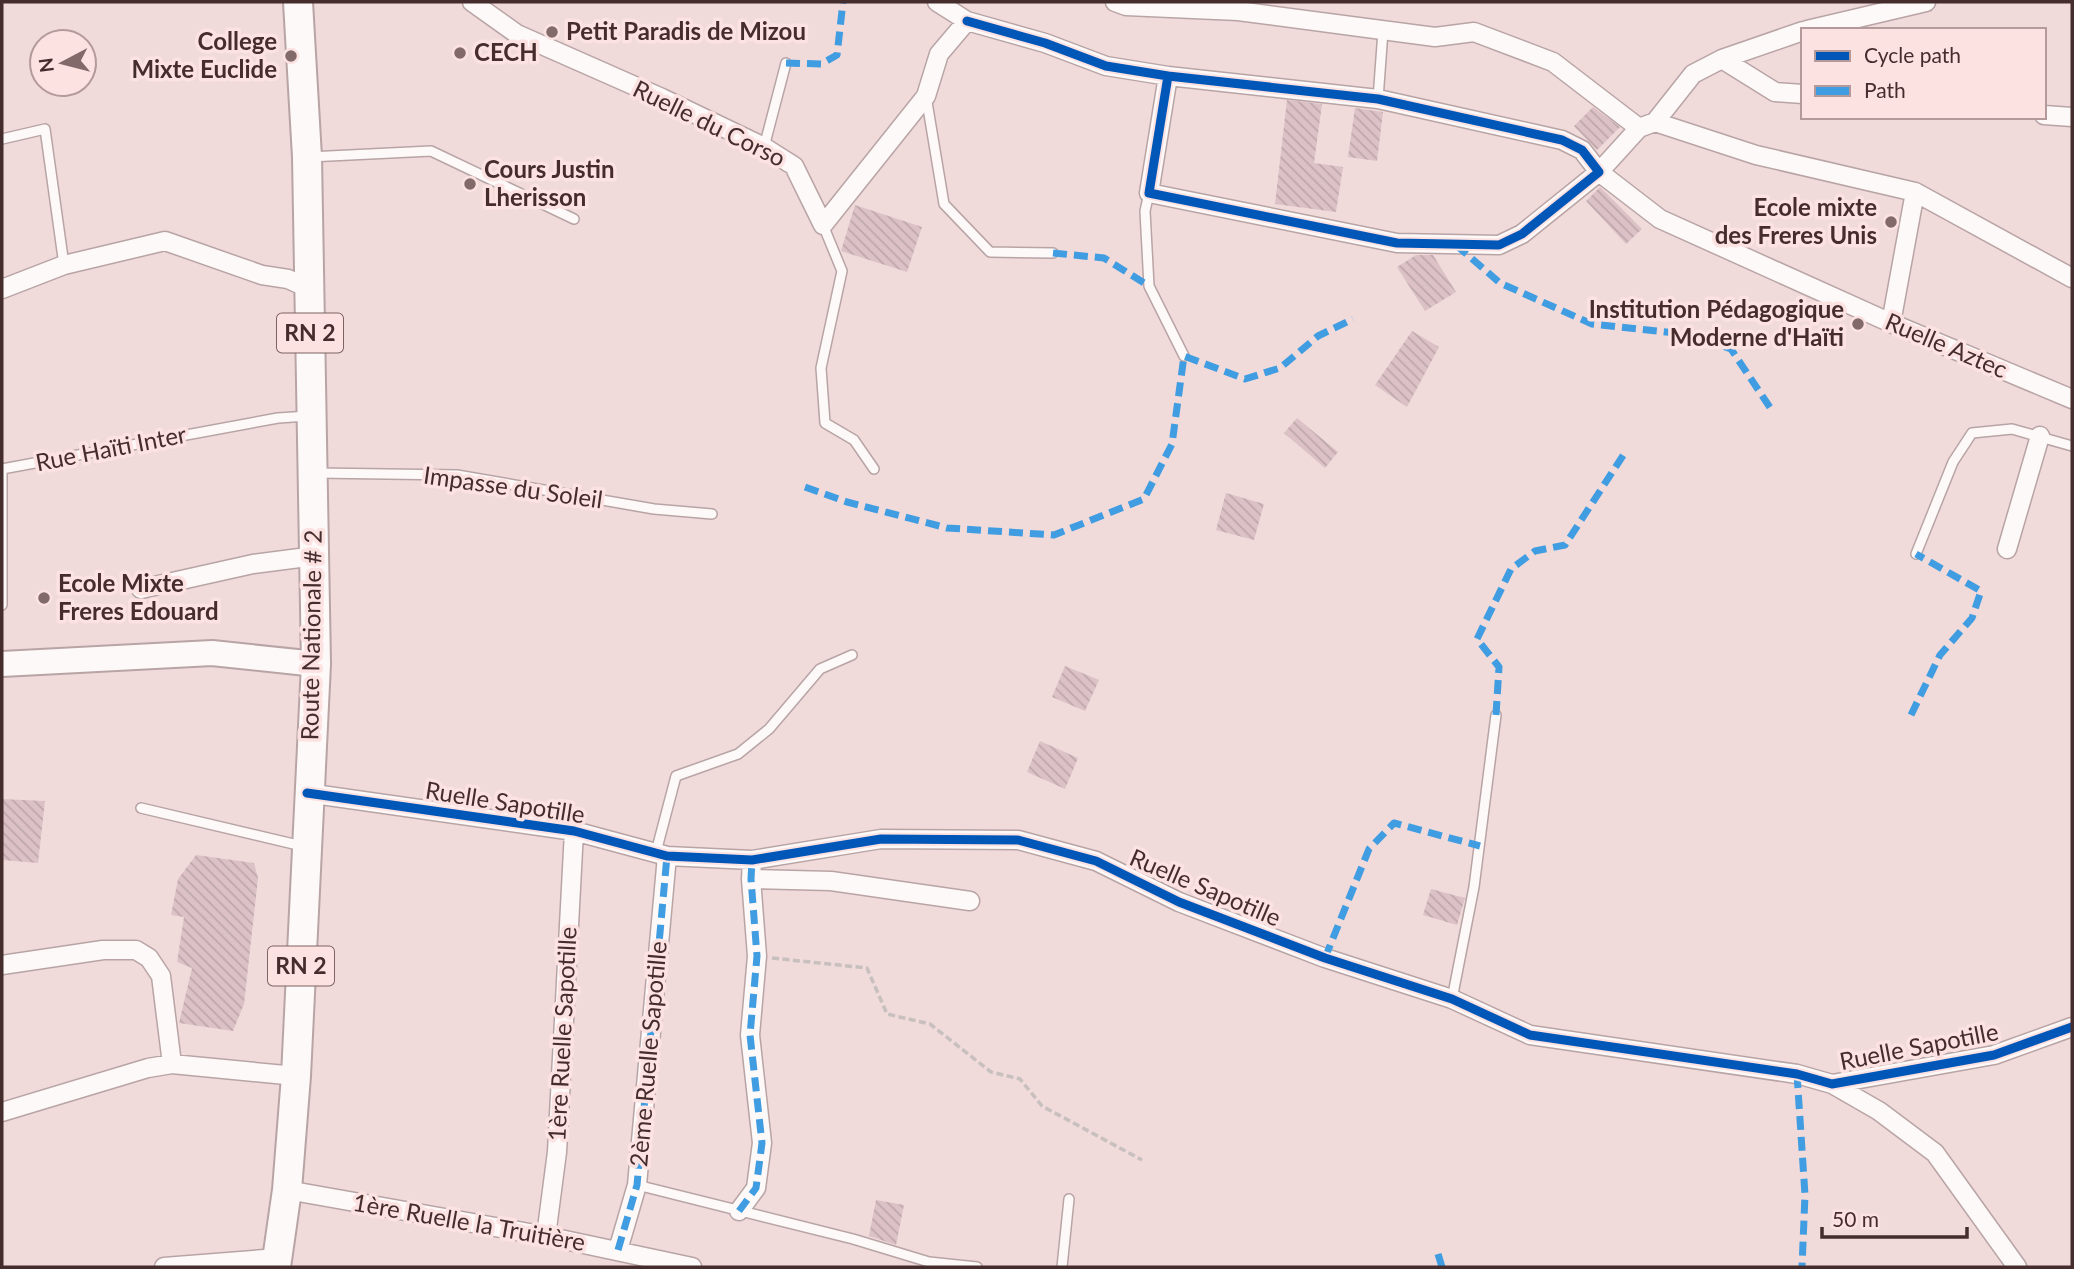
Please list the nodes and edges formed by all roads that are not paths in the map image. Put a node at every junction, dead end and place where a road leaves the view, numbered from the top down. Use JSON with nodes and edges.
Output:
{"nodes":[{"id":1,"x":298,"y":2,"type":"edge"},
{"id":2,"x":472,"y":2,"type":"edge"},
{"id":3,"x":937,"y":2,"type":"edge"},
{"id":4,"x":1115,"y":2,"type":"edge"},
{"id":5,"x":1926,"y":2,"type":"edge"},
{"id":6,"x":967,"y":21,"type":"junction"},
{"id":7,"x":1814,"y":28,"type":"edge"},
{"id":8,"x":1383,"y":31,"type":"junction"},
{"id":9,"x":1801,"y":31,"type":"edge"},
{"id":10,"x":1722,"y":59,"type":"junction"},
{"id":11,"x":786,"y":63,"type":"dead end"},
{"id":12,"x":1168,"y":76,"type":"junction"},
{"id":13,"x":1801,"y":94,"type":"edge"},
{"id":14,"x":926,"y":96,"type":"junction"},
{"id":15,"x":1378,"y":99,"type":"junction"},
{"id":16,"x":2046,"y":115,"type":"edge"},
{"id":17,"x":2072,"y":117,"type":"edge"},
{"id":18,"x":1647,"y":125,"type":"junction"},
{"id":19,"x":2,"y":139,"type":"edge"},
{"id":20,"x":764,"y":147,"type":"junction"},
{"id":21,"x":307,"y":157,"type":"junction"},
{"id":22,"x":1599,"y":172,"type":"junction"},
{"id":23,"x":1915,"y":192,"type":"junction"},
{"id":24,"x":1149,"y":193,"type":"junction"},
{"id":25,"x":574,"y":219,"type":"dead end"},
{"id":26,"x":823,"y":225,"type":"junction"},
{"id":27,"x":1054,"y":253,"type":"dead end"},
{"id":28,"x":64,"y":265,"type":"junction"},
{"id":29,"x":2072,"y":278,"type":"edge"},
{"id":30,"x":2,"y":289,"type":"edge"},
{"id":31,"x":310,"y":289,"type":"junction"},
{"id":32,"x":1891,"y":323,"type":"junction"},
{"id":33,"x":1184,"y":356,"type":"dead end"},
{"id":34,"x":2072,"y":399,"type":"edge"},
{"id":35,"x":312,"y":416,"type":"junction"},
{"id":36,"x":2040,"y":436,"type":"junction"},
{"id":37,"x":2072,"y":446,"type":"edge"},
{"id":38,"x":2,"y":469,"type":"edge"},
{"id":39,"x":874,"y":469,"type":"dead end"},
{"id":40,"x":314,"y":473,"type":"junction"},
{"id":41,"x":712,"y":514,"type":"dead end"},
{"id":42,"x":2007,"y":549,"type":"dead end"},
{"id":43,"x":1916,"y":554,"type":"dead end"},
{"id":44,"x":315,"y":556,"type":"junction"},
{"id":45,"x":141,"y":589,"type":"dead end"},
{"id":46,"x":2,"y":593,"type":"edge"},
{"id":47,"x":2,"y":605,"type":"edge"},
{"id":48,"x":852,"y":655,"type":"dead end"},
{"id":49,"x":2,"y":664,"type":"edge"},
{"id":50,"x":316,"y":664,"type":"junction"},
{"id":51,"x":1496,"y":715,"type":"dead end"},
{"id":52,"x":307,"y":793,"type":"junction"},
{"id":53,"x":142,"y":808,"type":"dead end"},
{"id":54,"x":574,"y":831,"type":"junction"},
{"id":55,"x":307,"y":847,"type":"junction"},
{"id":56,"x":661,"y":854,"type":"junction"},
{"id":57,"x":752,"y":860,"type":"junction"},
{"id":58,"x":751,"y":879,"type":"junction"},
{"id":59,"x":970,"y":901,"type":"dead end"},
{"id":60,"x":2,"y":965,"type":"edge"},
{"id":61,"x":1452,"y":999,"type":"junction"},
{"id":62,"x":2072,"y":1027,"type":"edge"},
{"id":63,"x":172,"y":1064,"type":"junction"},
{"id":64,"x":296,"y":1076,"type":"junction"},
{"id":65,"x":1832,"y":1084,"type":"junction"},
{"id":66,"x":2,"y":1112,"type":"edge"},
{"id":67,"x":638,"y":1185,"type":"junction"},
{"id":68,"x":287,"y":1190,"type":"junction"},
{"id":69,"x":1069,"y":1199,"type":"dead end"},
{"id":70,"x":739,"y":1211,"type":"junction"},
{"id":71,"x":546,"y":1236,"type":"junction"},
{"id":72,"x":618,"y":1250,"type":"junction"},
{"id":73,"x":277,"y":1263,"type":"edge"},
{"id":74,"x":164,"y":1267,"type":"edge"},
{"id":75,"x":692,"y":1267,"type":"edge"},
{"id":76,"x":976,"y":1267,"type":"edge"},
{"id":77,"x":1062,"y":1267,"type":"edge"},
{"id":78,"x":2018,"y":1267,"type":"edge"}],
"edges":[{"from":1,"to":21,"type":"main road","name":"Route Nationale # 2","number":"RN 2"},
{"from":2,"to":20,"type":"street","name":"Ruelle du Corso"},
{"from":3,"to":6,"type":"street","name":"Ruelle Aztec"},
{"from":4,"to":8,"type":"street"},
{"from":5,"to":7,"type":"street"},
{"from":6,"to":12,"type":"street","name":"Ruelle Aztec"},
{"from":6,"to":14,"type":"street"},
{"from":8,"to":15,"type":"lane"},
{"from":8,"to":18,"type":"street"},
{"from":9,"to":10,"type":"street"},
{"from":10,"to":13,"type":"street"},
{"from":10,"to":18,"type":"street"},
{"from":11,"to":20,"type":"lane"},
{"from":12,"to":15,"type":"street","name":"Ruelle Aztec"},
{"from":12,"to":24,"type":"street"},
{"from":14,"to":26,"type":"street"},
{"from":14,"to":27,"type":"lane"},
{"from":15,"to":22,"type":"street","name":"Ruelle Aztec"},
{"from":16,"to":17,"type":"street"},
{"from":18,"to":22,"type":"street"},
{"from":18,"to":23,"type":"street"},
{"from":19,"to":28,"type":"lane"},
{"from":20,"to":26,"type":"street","name":"Ruelle du Corso"},
{"from":21,"to":25,"type":"lane"},
{"from":21,"to":31,"type":"main road","name":"Route Nationale # 2","number":"RN 2"},
{"from":22,"to":24,"type":"street"},
{"from":22,"to":32,"type":"street","name":"Ruelle Aztec"},
{"from":23,"to":29,"type":"street"},
{"from":23,"to":32,"type":"street"},
{"from":24,"to":33,"type":"lane"},
{"from":26,"to":39,"type":"lane","name":"Ruelle du Corso"},
{"from":28,"to":30,"type":"street"},
{"from":28,"to":31,"type":"street"},
{"from":31,"to":35,"type":"main road","name":"Route Nationale # 2","number":"RN 2"},
{"from":32,"to":34,"type":"street","name":"Ruelle Aztec"},
{"from":35,"to":38,"type":"lane","name":"Rue Haïti Inter"},
{"from":35,"to":40,"type":"main road","name":"Route Nationale # 2","number":"RN 2"},
{"from":36,"to":37,"type":"lane"},
{"from":36,"to":42,"type":"street"},
{"from":36,"to":43,"type":"lane"},
{"from":38,"to":46,"type":"lane","name":"Rue Haïti Inter"},
{"from":40,"to":41,"type":"lane","name":"Impasse du Soleil"},
{"from":40,"to":44,"type":"main road","name":"Route Nationale # 2","number":"RN 2"},
{"from":44,"to":45,"type":"street"},
{"from":44,"to":50,"type":"main road","name":"Route Nationale # 2","number":"RN 2"},
{"from":46,"to":47,"type":"lane","name":"Rue Haïti Inter"},
{"from":48,"to":56,"type":"lane"},
{"from":49,"to":50,"type":"street"},
{"from":50,"to":52,"type":"main road","name":"Route Nationale # 2","number":"RN 2"},
{"from":51,"to":61,"type":"lane"},
{"from":52,"to":54,"type":"street","name":"Ruelle Sapotille"},
{"from":52,"to":55,"type":"main road","name":"Route Nationale # 2","number":"RN 2"},
{"from":53,"to":55,"type":"lane"},
{"from":54,"to":56,"type":"street","name":"Ruelle Sapotille"},
{"from":54,"to":71,"type":"street","name":"1ère Ruelle Sapotille"},
{"from":55,"to":64,"type":"main road","name":"Route Nationale # 2","number":"RN 2"},
{"from":56,"to":57,"type":"street","name":"Ruelle Sapotille"},
{"from":56,"to":67,"type":"street","name":"2ème Ruelle Sapotille"},
{"from":57,"to":58,"type":"street"},
{"from":57,"to":61,"type":"street","name":"Ruelle Sapotille"},
{"from":58,"to":59,"type":"street"},
{"from":58,"to":70,"type":"street"},
{"from":60,"to":63,"type":"street"},
{"from":61,"to":65,"type":"street","name":"Ruelle Sapotille"},
{"from":62,"to":65,"type":"street","name":"Ruelle Sapotille"},
{"from":63,"to":64,"type":"street"},
{"from":63,"to":66,"type":"street"},
{"from":64,"to":68,"type":"main road","name":"Route Nationale # 2","number":"RN 2"},
{"from":65,"to":78,"type":"street"},
{"from":67,"to":70,"type":"lane"},
{"from":67,"to":72,"type":"street","name":"2ème Ruelle Sapotille"},
{"from":68,"to":71,"type":"street","name":"1ère Ruelle la Truitière"},
{"from":68,"to":73,"type":"main road","name":"Route Nationale # 2","number":"RN 2"},
{"from":69,"to":77,"type":"lane"},
{"from":70,"to":76,"type":"lane"},
{"from":71,"to":72,"type":"street","name":"1ère Ruelle la Truitière"},
{"from":72,"to":75,"type":"street","name":"1ère Ruelle la Truitière"},
{"from":73,"to":74,"type":"street"}]}
